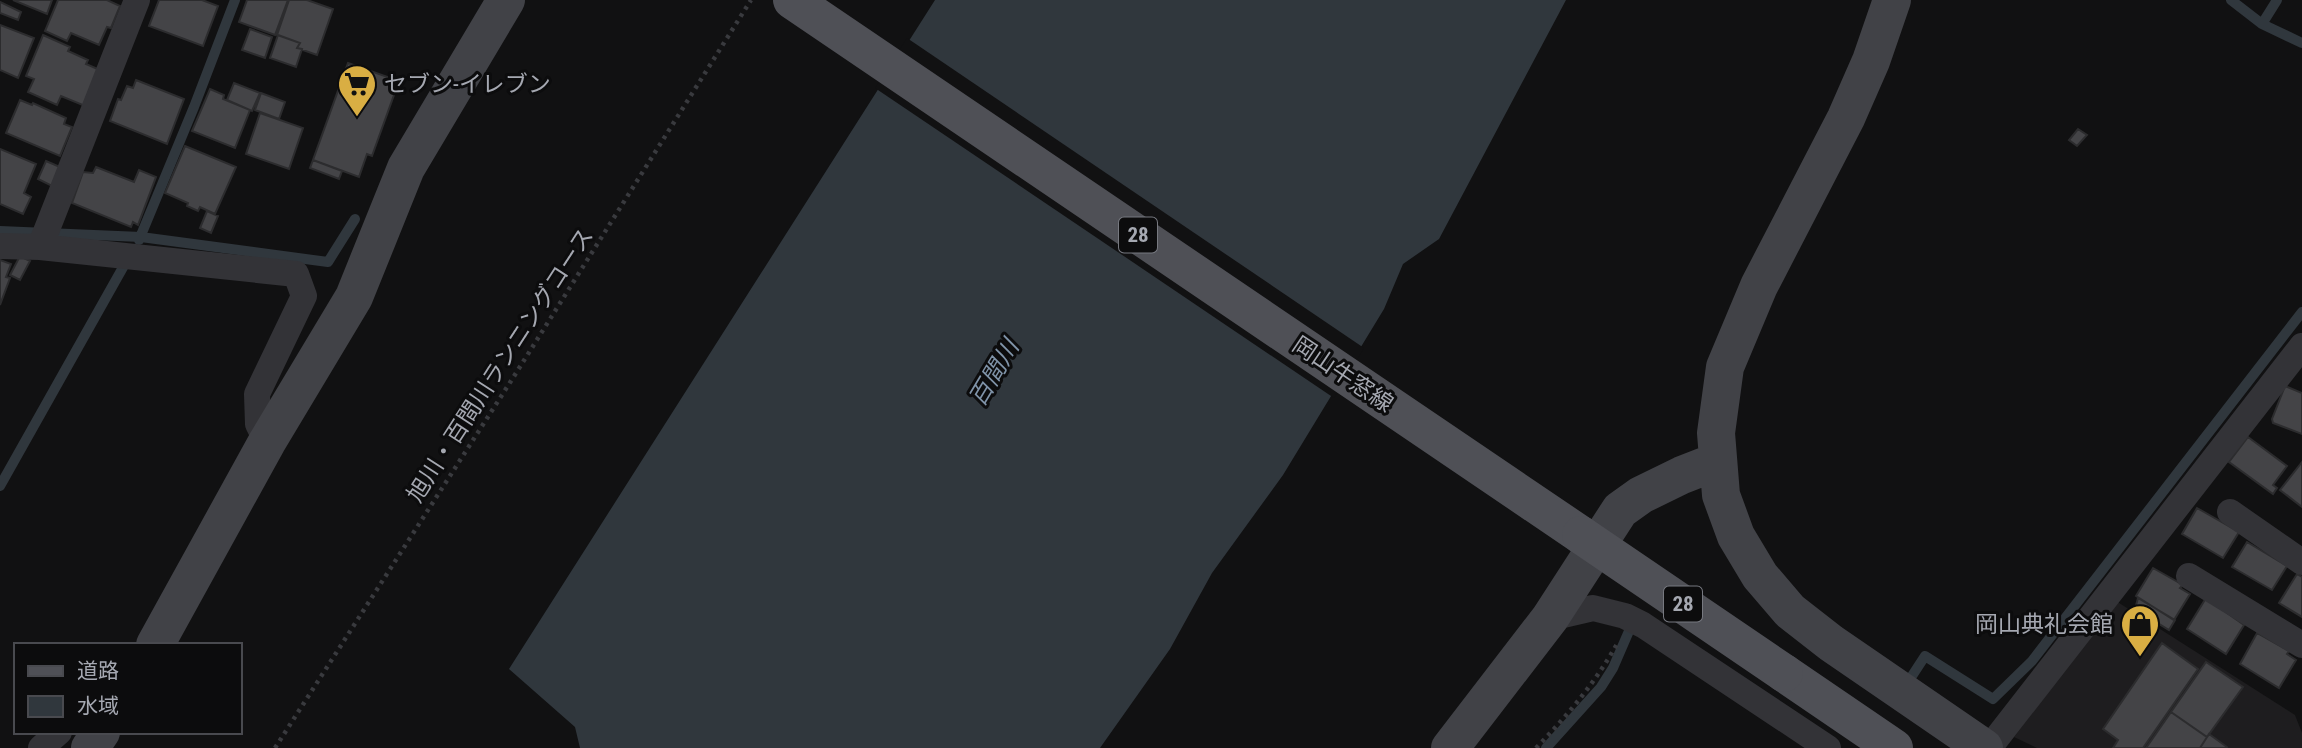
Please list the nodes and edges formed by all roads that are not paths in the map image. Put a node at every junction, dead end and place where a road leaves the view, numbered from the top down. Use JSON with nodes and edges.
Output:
{"nodes":[{"id":1,"x":136,"y":0,"type":"edge"},
{"id":2,"x":506,"y":0,"type":"edge"},
{"id":3,"x":792,"y":0,"type":"edge"},
{"id":4,"x":1892,"y":0,"type":"edge"},
{"id":5,"x":44,"y":236,"type":"junction"},
{"id":6,"x":0,"y":246,"type":"edge"},
{"id":7,"x":2302,"y":346,"type":"edge"},
{"id":8,"x":267,"y":442,"type":"junction"},
{"id":9,"x":1718,"y":461,"type":"junction"},
{"id":10,"x":2230,"y":512,"type":"dead end"},
{"id":11,"x":2302,"y":562,"type":"edge"},
{"id":12,"x":2189,"y":576,"type":"dead end"},
{"id":13,"x":1550,"y":618,"type":"junction"},
{"id":14,"x":156,"y":643,"type":"edge"},
{"id":15,"x":2302,"y":645,"type":"edge"},
{"id":16,"x":57,"y":734,"type":"edge"},
{"id":17,"x":41,"y":748,"type":"edge"},
{"id":18,"x":1450,"y":748,"type":"edge"},
{"id":19,"x":1828,"y":748,"type":"edge"},
{"id":20,"x":1894,"y":748,"type":"edge"},
{"id":21,"x":1987,"y":748,"type":"edge"}],
"edges":[{"from":1,"to":5,"type":"street"},
{"from":2,"to":8,"type":"street"},
{"from":3,"to":20,"type":"main road","name":"岡山牛窓線","number":"28","bridge":true},
{"from":4,"to":9,"type":"street"},
{"from":5,"to":6,"type":"street"},
{"from":5,"to":8,"type":"street"},
{"from":7,"to":21,"type":"street"},
{"from":8,"to":14,"type":"street"},
{"from":9,"to":13,"type":"street"},
{"from":9,"to":21,"type":"street"},
{"from":10,"to":11,"type":"street"},
{"from":12,"to":15,"type":"street"},
{"from":13,"to":18,"type":"street"},
{"from":13,"to":19,"type":"street"},
{"from":16,"to":17,"type":"street"}]}
